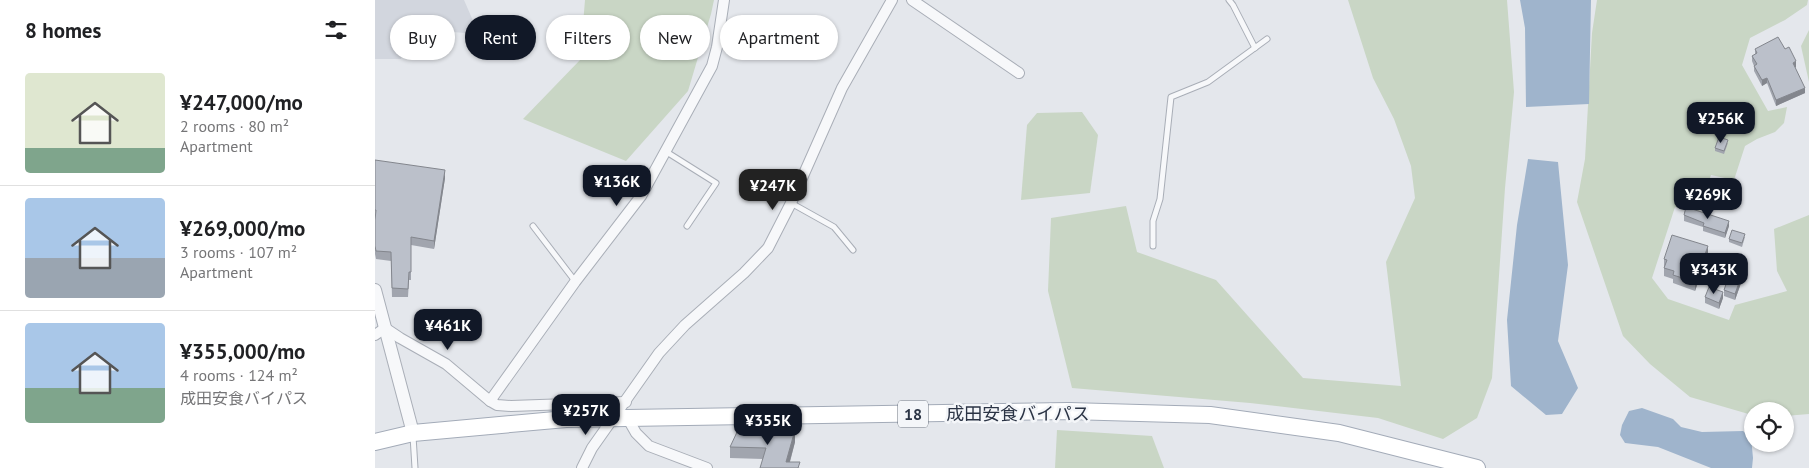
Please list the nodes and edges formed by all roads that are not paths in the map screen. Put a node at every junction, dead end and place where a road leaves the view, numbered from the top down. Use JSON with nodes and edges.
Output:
{"nodes":[{"id":1,"x":724,"y":0,"type":"edge"},
{"id":2,"x":891,"y":0,"type":"edge"},
{"id":3,"x":912,"y":0,"type":"edge"},
{"id":4,"x":1229,"y":0,"type":"edge"},
{"id":5,"x":1267,"y":39,"type":"dead end"},
{"id":6,"x":1255,"y":48,"type":"junction"},
{"id":7,"x":1019,"y":73,"type":"dead end"},
{"id":8,"x":664,"y":151,"type":"junction"},
{"id":9,"x":791,"y":203,"type":"junction"},
{"id":10,"x":533,"y":226,"type":"dead end"},
{"id":11,"x":687,"y":226,"type":"dead end"},
{"id":12,"x":1153,"y":246,"type":"dead end"},
{"id":13,"x":853,"y":250,"type":"dead end"},
{"id":14,"x":575,"y":282,"type":"junction"},
{"id":15,"x":375,"y":290,"type":"edge"},
{"id":16,"x":378,"y":312,"type":"edge"},
{"id":17,"x":380,"y":332,"type":"edge"},
{"id":18,"x":490,"y":401,"type":"junction"},
{"id":19,"x":626,"y":402,"type":"junction"},
{"id":20,"x":621,"y":418,"type":"junction"},
{"id":21,"x":413,"y":433,"type":"junction"},
{"id":22,"x":375,"y":442,"type":"edge"},
{"id":23,"x":415,"y":468,"type":"edge"},
{"id":24,"x":583,"y":468,"type":"edge"},
{"id":25,"x":707,"y":468,"type":"edge"},
{"id":26,"x":1477,"y":468,"type":"edge"}],
"edges":[{"from":1,"to":8,"type":"street"},
{"from":2,"to":9,"type":"street"},
{"from":3,"to":7,"type":"street"},
{"from":4,"to":6,"type":"lane"},
{"from":5,"to":6,"type":"lane"},
{"from":6,"to":12,"type":"lane"},
{"from":8,"to":11,"type":"lane"},
{"from":8,"to":14,"type":"street"},
{"from":9,"to":13,"type":"lane"},
{"from":9,"to":19,"type":"street"},
{"from":10,"to":14,"type":"lane"},
{"from":14,"to":18,"type":"street"},
{"from":15,"to":16,"type":"street"},
{"from":16,"to":17,"type":"street"},
{"from":17,"to":18,"type":"street"},
{"from":17,"to":21,"type":"street"},
{"from":18,"to":19,"type":"street"},
{"from":19,"to":20,"type":"street"},
{"from":20,"to":21,"type":"main road","name":"成田安食バイパス","number":"18"},
{"from":20,"to":24,"type":"street"},
{"from":20,"to":25,"type":"street"},
{"from":20,"to":26,"type":"main road","name":"成田安食バイパス","number":"18"},
{"from":21,"to":22,"type":"main road","name":"成田安食バイパス","number":"18"},
{"from":21,"to":23,"type":"lane"}]}
